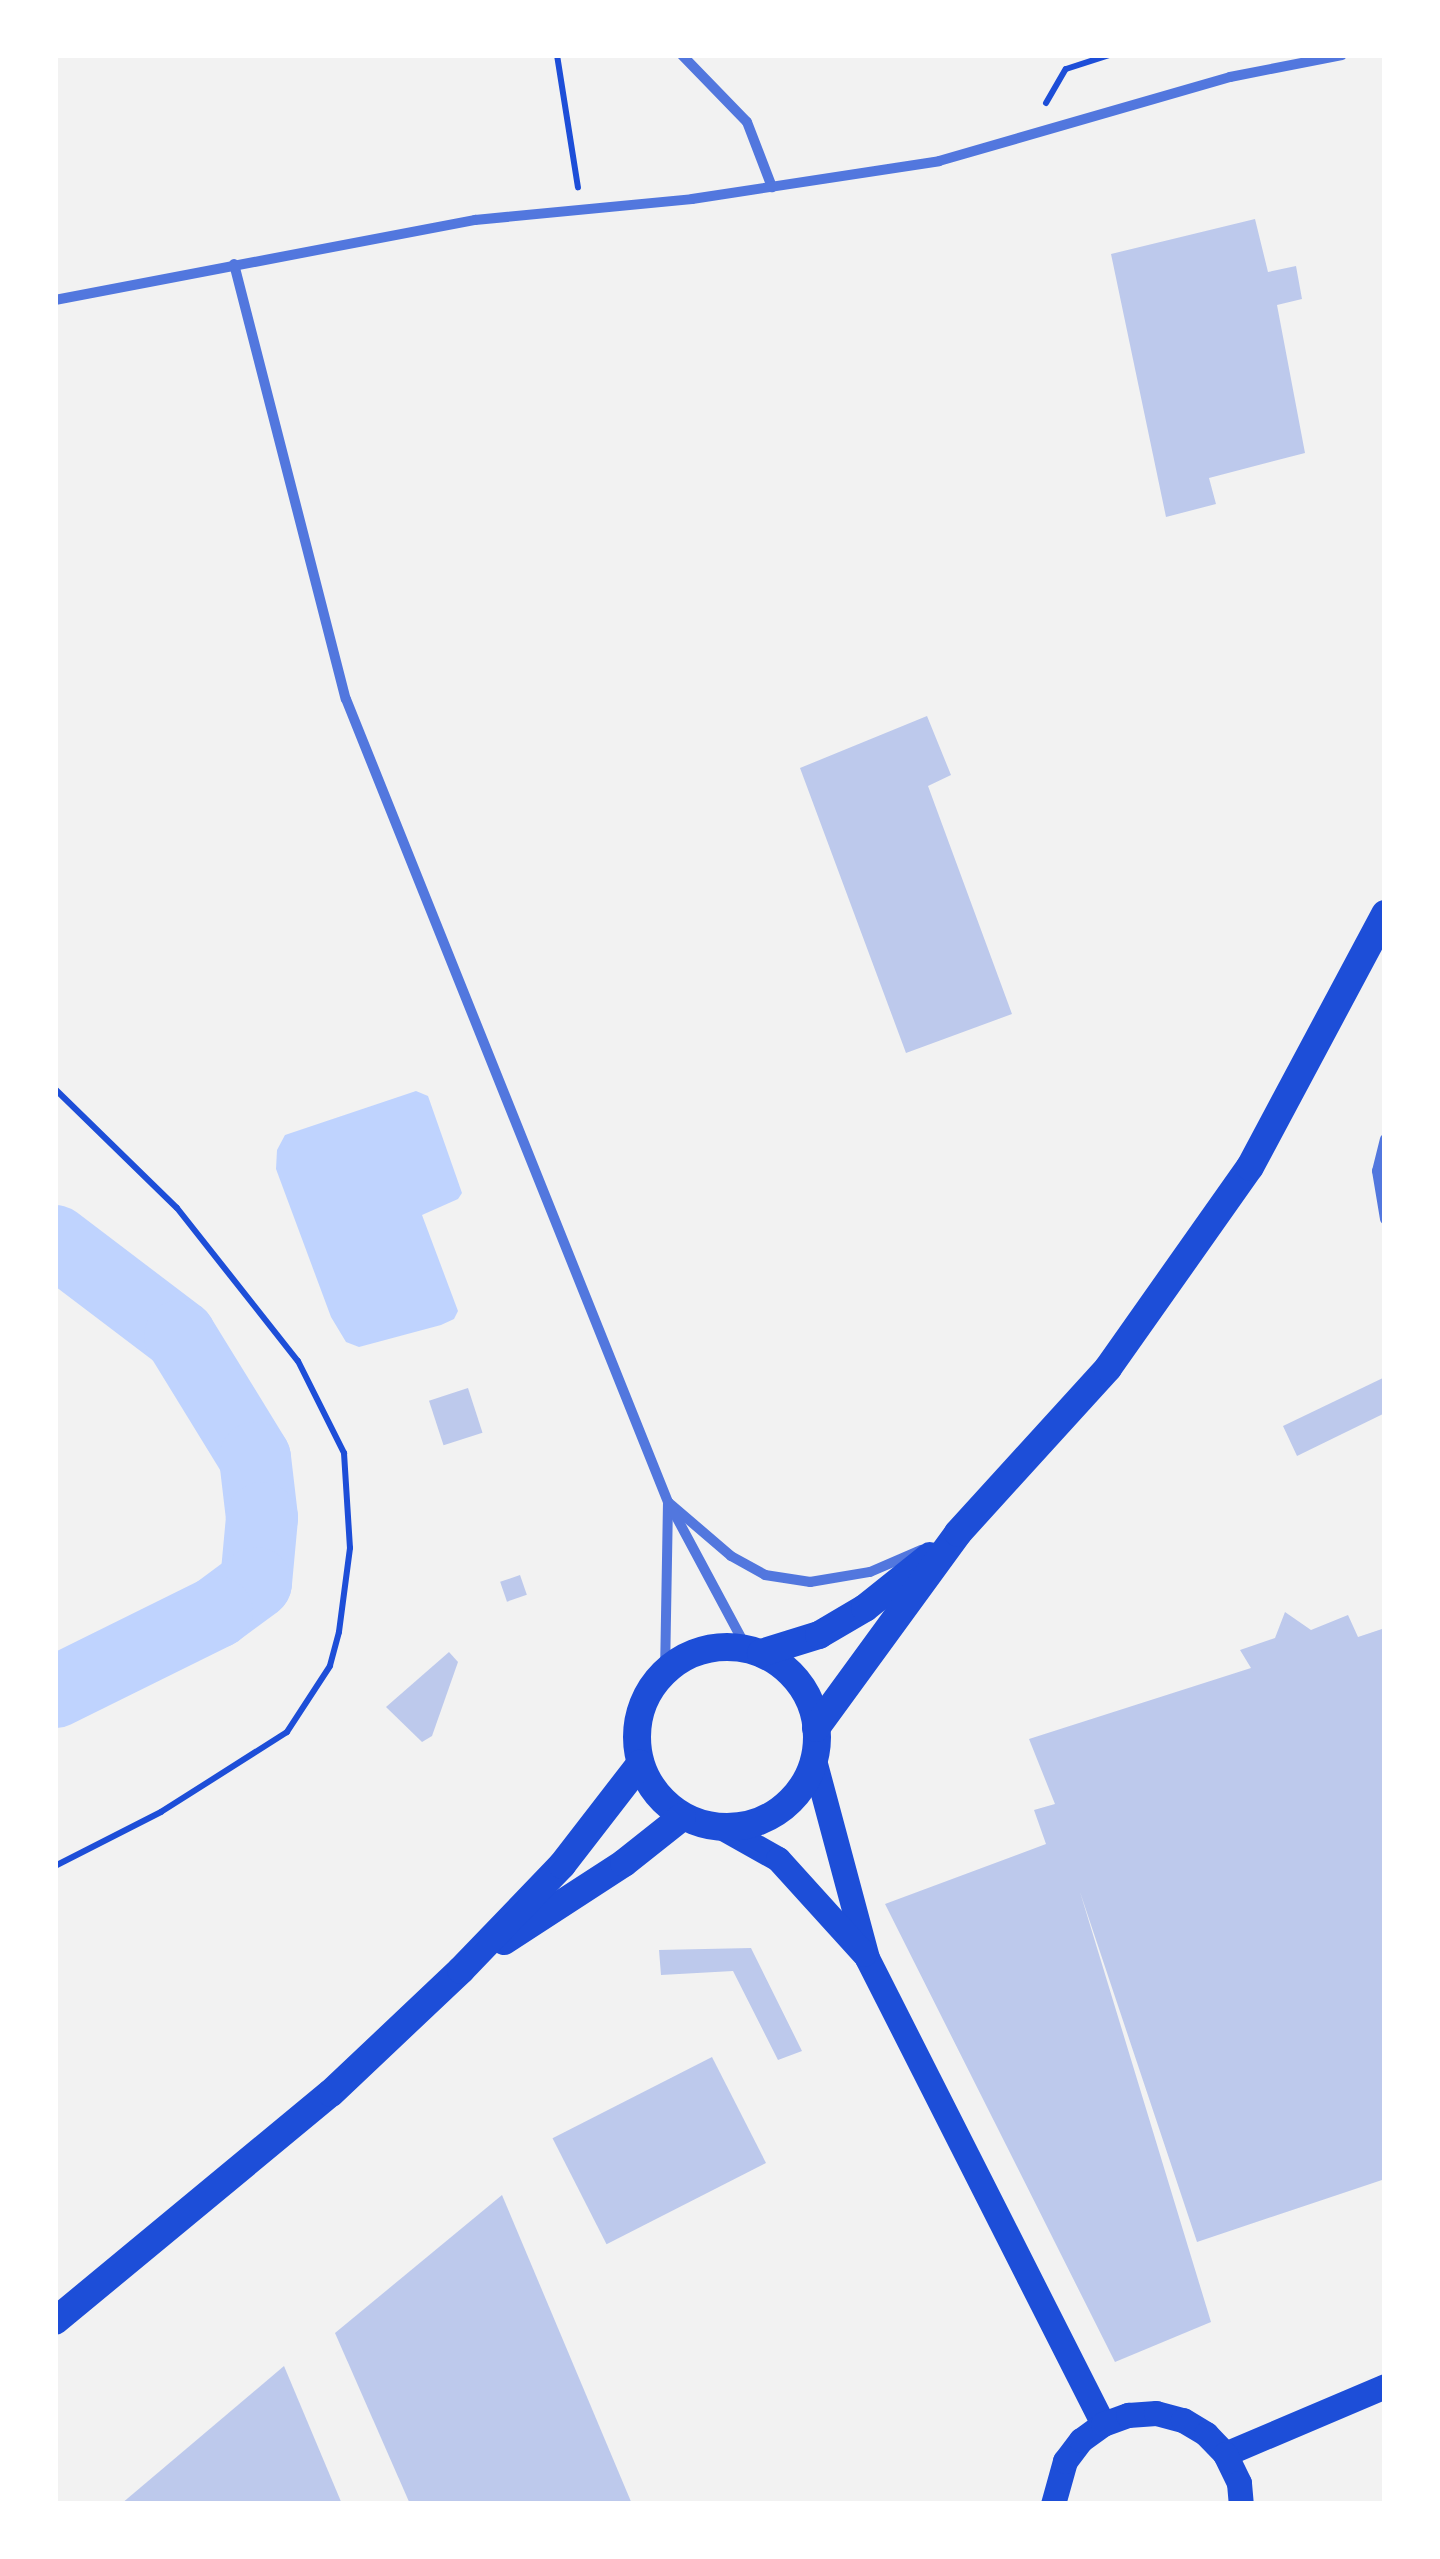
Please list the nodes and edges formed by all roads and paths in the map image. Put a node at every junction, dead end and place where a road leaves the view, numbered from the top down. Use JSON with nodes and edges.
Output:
{"nodes":[{"id":1,"x":557,"y":55,"type":"edge"},
{"id":2,"x":682,"y":55,"type":"edge"},
{"id":3,"x":1108,"y":55,"type":"edge"},
{"id":4,"x":1342,"y":55,"type":"edge"},
{"id":5,"x":1027,"y":136,"type":"junction"},
{"id":6,"x":772,"y":187,"type":"junction"},
{"id":7,"x":582,"y":210,"type":"junction"},
{"id":8,"x":234,"y":264,"type":"junction"},
{"id":9,"x":55,"y":300,"type":"edge"},
{"id":10,"x":1385,"y":914,"type":"edge"},
{"id":11,"x":55,"y":1089,"type":"edge"},
{"id":12,"x":1385,"y":1139,"type":"edge"},
{"id":13,"x":1385,"y":1219,"type":"edge"},
{"id":14,"x":668,"y":1502,"type":"junction"},
{"id":15,"x":958,"y":1533,"type":"junction"},
{"id":16,"x":754,"y":1651,"type":"junction"},
{"id":17,"x":665,"y":1671,"type":"junction"},
{"id":18,"x":816,"y":1728,"type":"junction"},
{"id":19,"x":814,"y":1760,"type":"junction"},
{"id":20,"x":640,"y":1764,"type":"junction"},
{"id":21,"x":682,"y":1817,"type":"junction"},
{"id":22,"x":724,"y":1828,"type":"junction"},
{"id":23,"x":55,"y":1866,"type":"edge"},
{"id":24,"x":867,"y":1958,"type":"junction"},
{"id":25,"x":461,"y":1970,"type":"junction"},
{"id":26,"x":55,"y":2320,"type":"edge"},
{"id":27,"x":1385,"y":2386,"type":"edge"},
{"id":28,"x":1102,"y":2424,"type":"junction"},
{"id":29,"x":1225,"y":2454,"type":"junction"},
{"id":30,"x":1053,"y":2504,"type":"edge"},
{"id":31,"x":1241,"y":2504,"type":"edge"}],
"edges":[{"from":1,"to":7,"type":"path"},
{"from":2,"to":6,"type":"street"},
{"from":3,"to":5,"type":"path"},
{"from":4,"to":5,"type":"street"},
{"from":5,"to":6,"type":"street"},
{"from":6,"to":7,"type":"street"},
{"from":7,"to":8,"type":"street"},
{"from":8,"to":9,"type":"street"},
{"from":8,"to":14,"type":"street"},
{"from":10,"to":15,"type":"highway"},
{"from":11,"to":23,"type":"path"},
{"from":12,"to":13,"type":"street"},
{"from":14,"to":15,"type":"street"},
{"from":14,"to":16,"type":"street"},
{"from":14,"to":17,"type":"street"},
{"from":15,"to":16,"type":"highway"},
{"from":15,"to":18,"type":"highway"},
{"from":16,"to":17,"type":"highway"},
{"from":16,"to":18,"type":"highway"},
{"from":17,"to":20,"type":"highway"},
{"from":18,"to":19,"type":"highway"},
{"from":19,"to":22,"type":"highway"},
{"from":19,"to":24,"type":"main road"},
{"from":20,"to":21,"type":"highway"},
{"from":20,"to":25,"type":"highway"},
{"from":21,"to":22,"type":"highway"},
{"from":21,"to":25,"type":"highway"},
{"from":22,"to":24,"type":"main road"},
{"from":24,"to":28,"type":"main road"},
{"from":25,"to":26,"type":"highway"},
{"from":27,"to":29,"type":"main road"},
{"from":28,"to":29,"type":"main road"},
{"from":28,"to":30,"type":"main road"},
{"from":29,"to":31,"type":"main road"}]}
